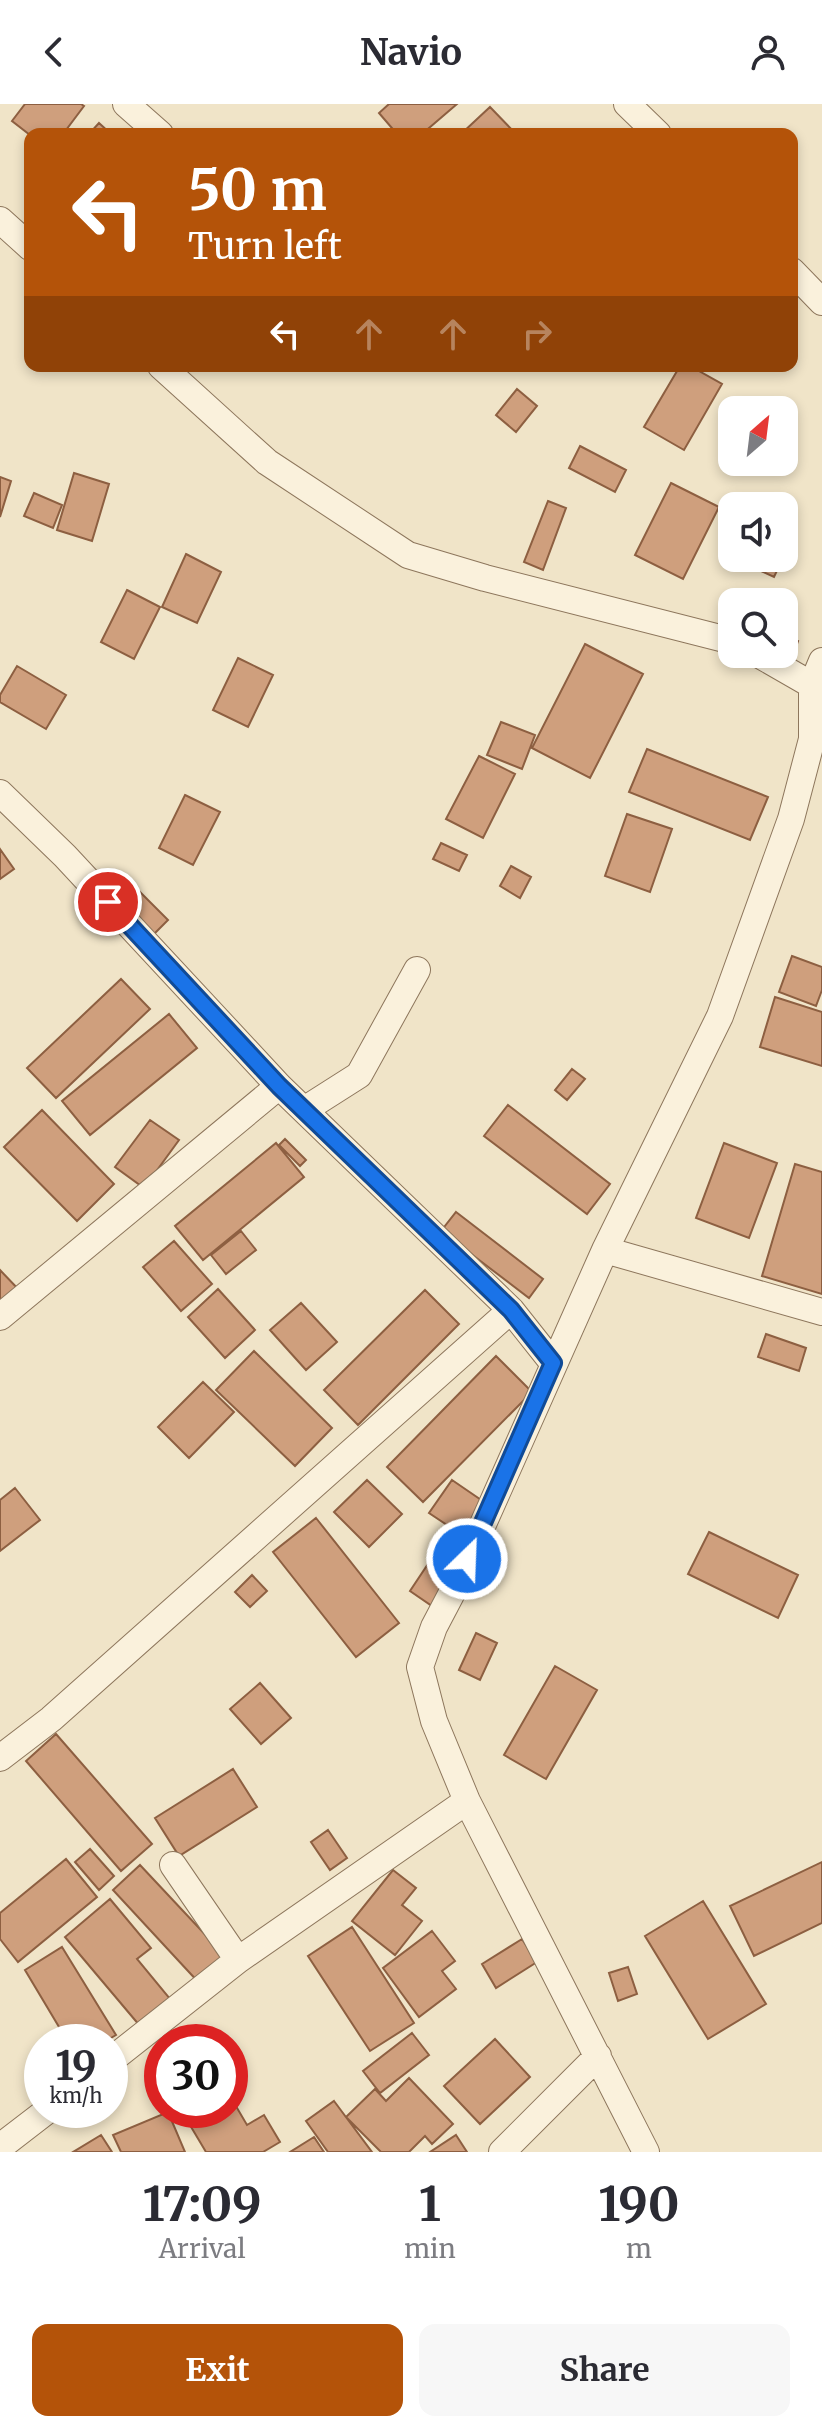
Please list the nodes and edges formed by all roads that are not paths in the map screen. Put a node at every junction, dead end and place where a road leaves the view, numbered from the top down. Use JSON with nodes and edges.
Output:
{"nodes":[{"id":1,"x":126,"y":104,"type":"edge"},
{"id":2,"x":627,"y":104,"type":"edge"},
{"id":3,"x":153,"y":128,"type":"edge"},
{"id":4,"x":652,"y":128,"type":"edge"},
{"id":5,"x":0,"y":220,"type":"edge"},
{"id":6,"x":24,"y":242,"type":"edge"},
{"id":7,"x":798,"y":277,"type":"edge"},
{"id":8,"x":822,"y":302,"type":"edge"},
{"id":9,"x":168,"y":372,"type":"edge"},
{"id":10,"x":718,"y":637,"type":"edge"},
{"id":11,"x":795,"y":668,"type":"edge"},
{"id":12,"x":819,"y":677,"type":"edge"},
{"id":13,"x":0,"y":793,"type":"edge"},
{"id":14,"x":417,"y":970,"type":"dead end"},
{"id":15,"x":279,"y":1086,"type":"junction"},
{"id":16,"x":304,"y":1110,"type":"junction"},
{"id":17,"x":605,"y":1250,"type":"junction"},
{"id":18,"x":511,"y":1310,"type":"junction"},
{"id":19,"x":822,"y":1312,"type":"edge"},
{"id":20,"x":0,"y":1317,"type":"edge"},
{"id":21,"x":553,"y":1363,"type":"junction"},
{"id":22,"x":0,"y":1758,"type":"edge"},
{"id":23,"x":467,"y":1801,"type":"junction"},
{"id":24,"x":173,"y":1865,"type":"dead end"},
{"id":25,"x":238,"y":1960,"type":"junction"},
{"id":26,"x":128,"y":2047,"type":"edge"},
{"id":27,"x":598,"y":2056,"type":"junction"},
{"id":28,"x":25,"y":2128,"type":"edge"},
{"id":29,"x":0,"y":2147,"type":"edge"},
{"id":30,"x":502,"y":2152,"type":"edge"},
{"id":31,"x":646,"y":2152,"type":"edge"}],
"edges":[{"from":1,"to":3,"type":"street"},
{"from":2,"to":4,"type":"street"},
{"from":5,"to":6,"type":"street"},
{"from":7,"to":8,"type":"street"},
{"from":9,"to":10,"type":"street"},
{"from":11,"to":12,"type":"street"},
{"from":12,"to":17,"type":"street"},
{"from":13,"to":15,"type":"street"},
{"from":14,"to":16,"type":"street"},
{"from":15,"to":16,"type":"street"},
{"from":15,"to":20,"type":"street"},
{"from":16,"to":18,"type":"street"},
{"from":17,"to":19,"type":"street"},
{"from":17,"to":21,"type":"street"},
{"from":18,"to":21,"type":"street"},
{"from":18,"to":22,"type":"street"},
{"from":21,"to":23,"type":"street"},
{"from":23,"to":25,"type":"street"},
{"from":23,"to":27,"type":"street"},
{"from":24,"to":25,"type":"street"},
{"from":25,"to":26,"type":"street"},
{"from":27,"to":30,"type":"street"},
{"from":27,"to":31,"type":"street"},
{"from":28,"to":29,"type":"street"}]}
